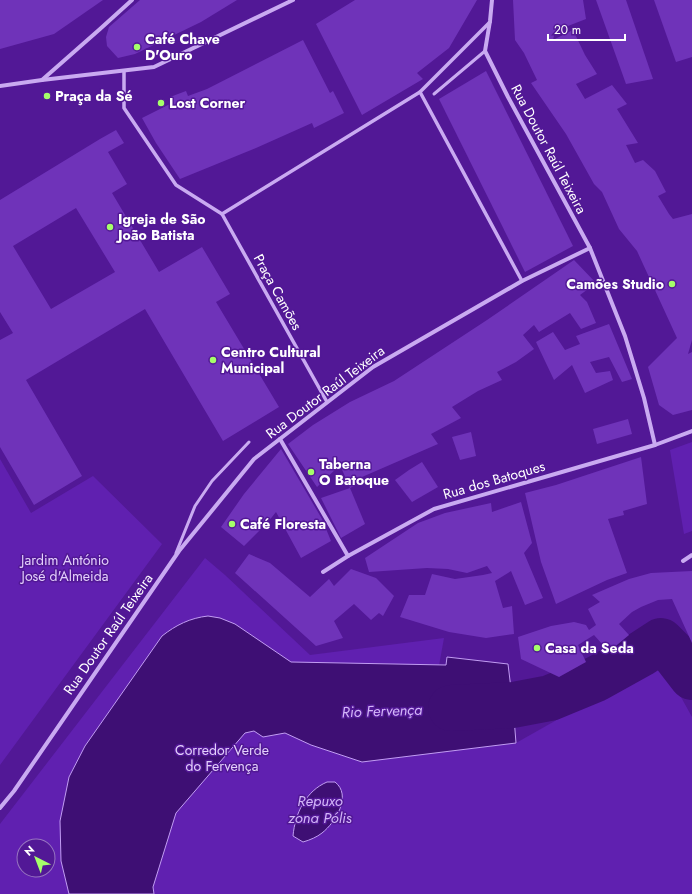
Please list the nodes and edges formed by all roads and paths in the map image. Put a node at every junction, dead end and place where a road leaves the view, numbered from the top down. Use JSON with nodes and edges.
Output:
{"nodes":[{"id":1,"x":132,"y":0,"type":"edge"},
{"id":2,"x":293,"y":0,"type":"edge"},
{"id":3,"x":492,"y":0,"type":"edge"},
{"id":4,"x":490,"y":21,"type":"junction"},
{"id":5,"x":485,"y":51,"type":"junction"},
{"id":6,"x":124,"y":71,"type":"junction"},
{"id":7,"x":42,"y":80,"type":"junction"},
{"id":8,"x":0,"y":86,"type":"edge"},
{"id":9,"x":420,"y":92,"type":"junction"},
{"id":10,"x":434,"y":94,"type":"dead end"},
{"id":11,"x":222,"y":214,"type":"junction"},
{"id":12,"x":590,"y":248,"type":"junction"},
{"id":13,"x":522,"y":281,"type":"junction"},
{"id":14,"x":327,"y":402,"type":"junction"},
{"id":15,"x":692,"y":431,"type":"edge"},
{"id":16,"x":280,"y":439,"type":"junction"},
{"id":17,"x":249,"y":442,"type":"dead end"},
{"id":18,"x":655,"y":445,"type":"junction"},
{"id":19,"x":692,"y":555,"type":"edge"},
{"id":20,"x":348,"y":556,"type":"junction"},
{"id":21,"x":174,"y":558,"type":"junction"},
{"id":22,"x":682,"y":560,"type":"dead end"},
{"id":23,"x":323,"y":572,"type":"dead end"},
{"id":24,"x":0,"y":808,"type":"edge"}],
"edges":[{"from":1,"to":7,"type":"street"},
{"from":2,"to":6,"type":"street"},
{"from":3,"to":4,"type":"street"},
{"from":4,"to":5,"type":"street"},
{"from":4,"to":9,"type":"street"},
{"from":5,"to":10,"type":"lane"},
{"from":5,"to":12,"type":"street","name":"Rua Doutor Raúl Teixeira"},
{"from":6,"to":7,"type":"street"},
{"from":6,"to":11,"type":"street"},
{"from":7,"to":8,"type":"street"},
{"from":9,"to":11,"type":"street"},
{"from":9,"to":13,"type":"street"},
{"from":11,"to":14,"type":"street","name":"Praça Camões"},
{"from":12,"to":13,"type":"street","name":"Rua Doutor Raúl Teixeira"},
{"from":12,"to":18,"type":"street"},
{"from":13,"to":14,"type":"street","name":"Rua Doutor Raúl Teixeira"},
{"from":14,"to":16,"type":"street","name":"Rua Doutor Raúl Teixeira"},
{"from":15,"to":18,"type":"street","name":"Rua dos Batoques"},
{"from":16,"to":20,"type":"street"},
{"from":16,"to":21,"type":"street","name":"Rua Doutor Raúl Teixeira"},
{"from":17,"to":21,"type":"lane"},
{"from":18,"to":20,"type":"street","name":"Rua dos Batoques"},
{"from":19,"to":22,"type":"street"},
{"from":20,"to":23,"type":"street","name":"Rua dos Batoques"},
{"from":21,"to":24,"type":"street","name":"Rua Doutor Raúl Teixeira"}]}
